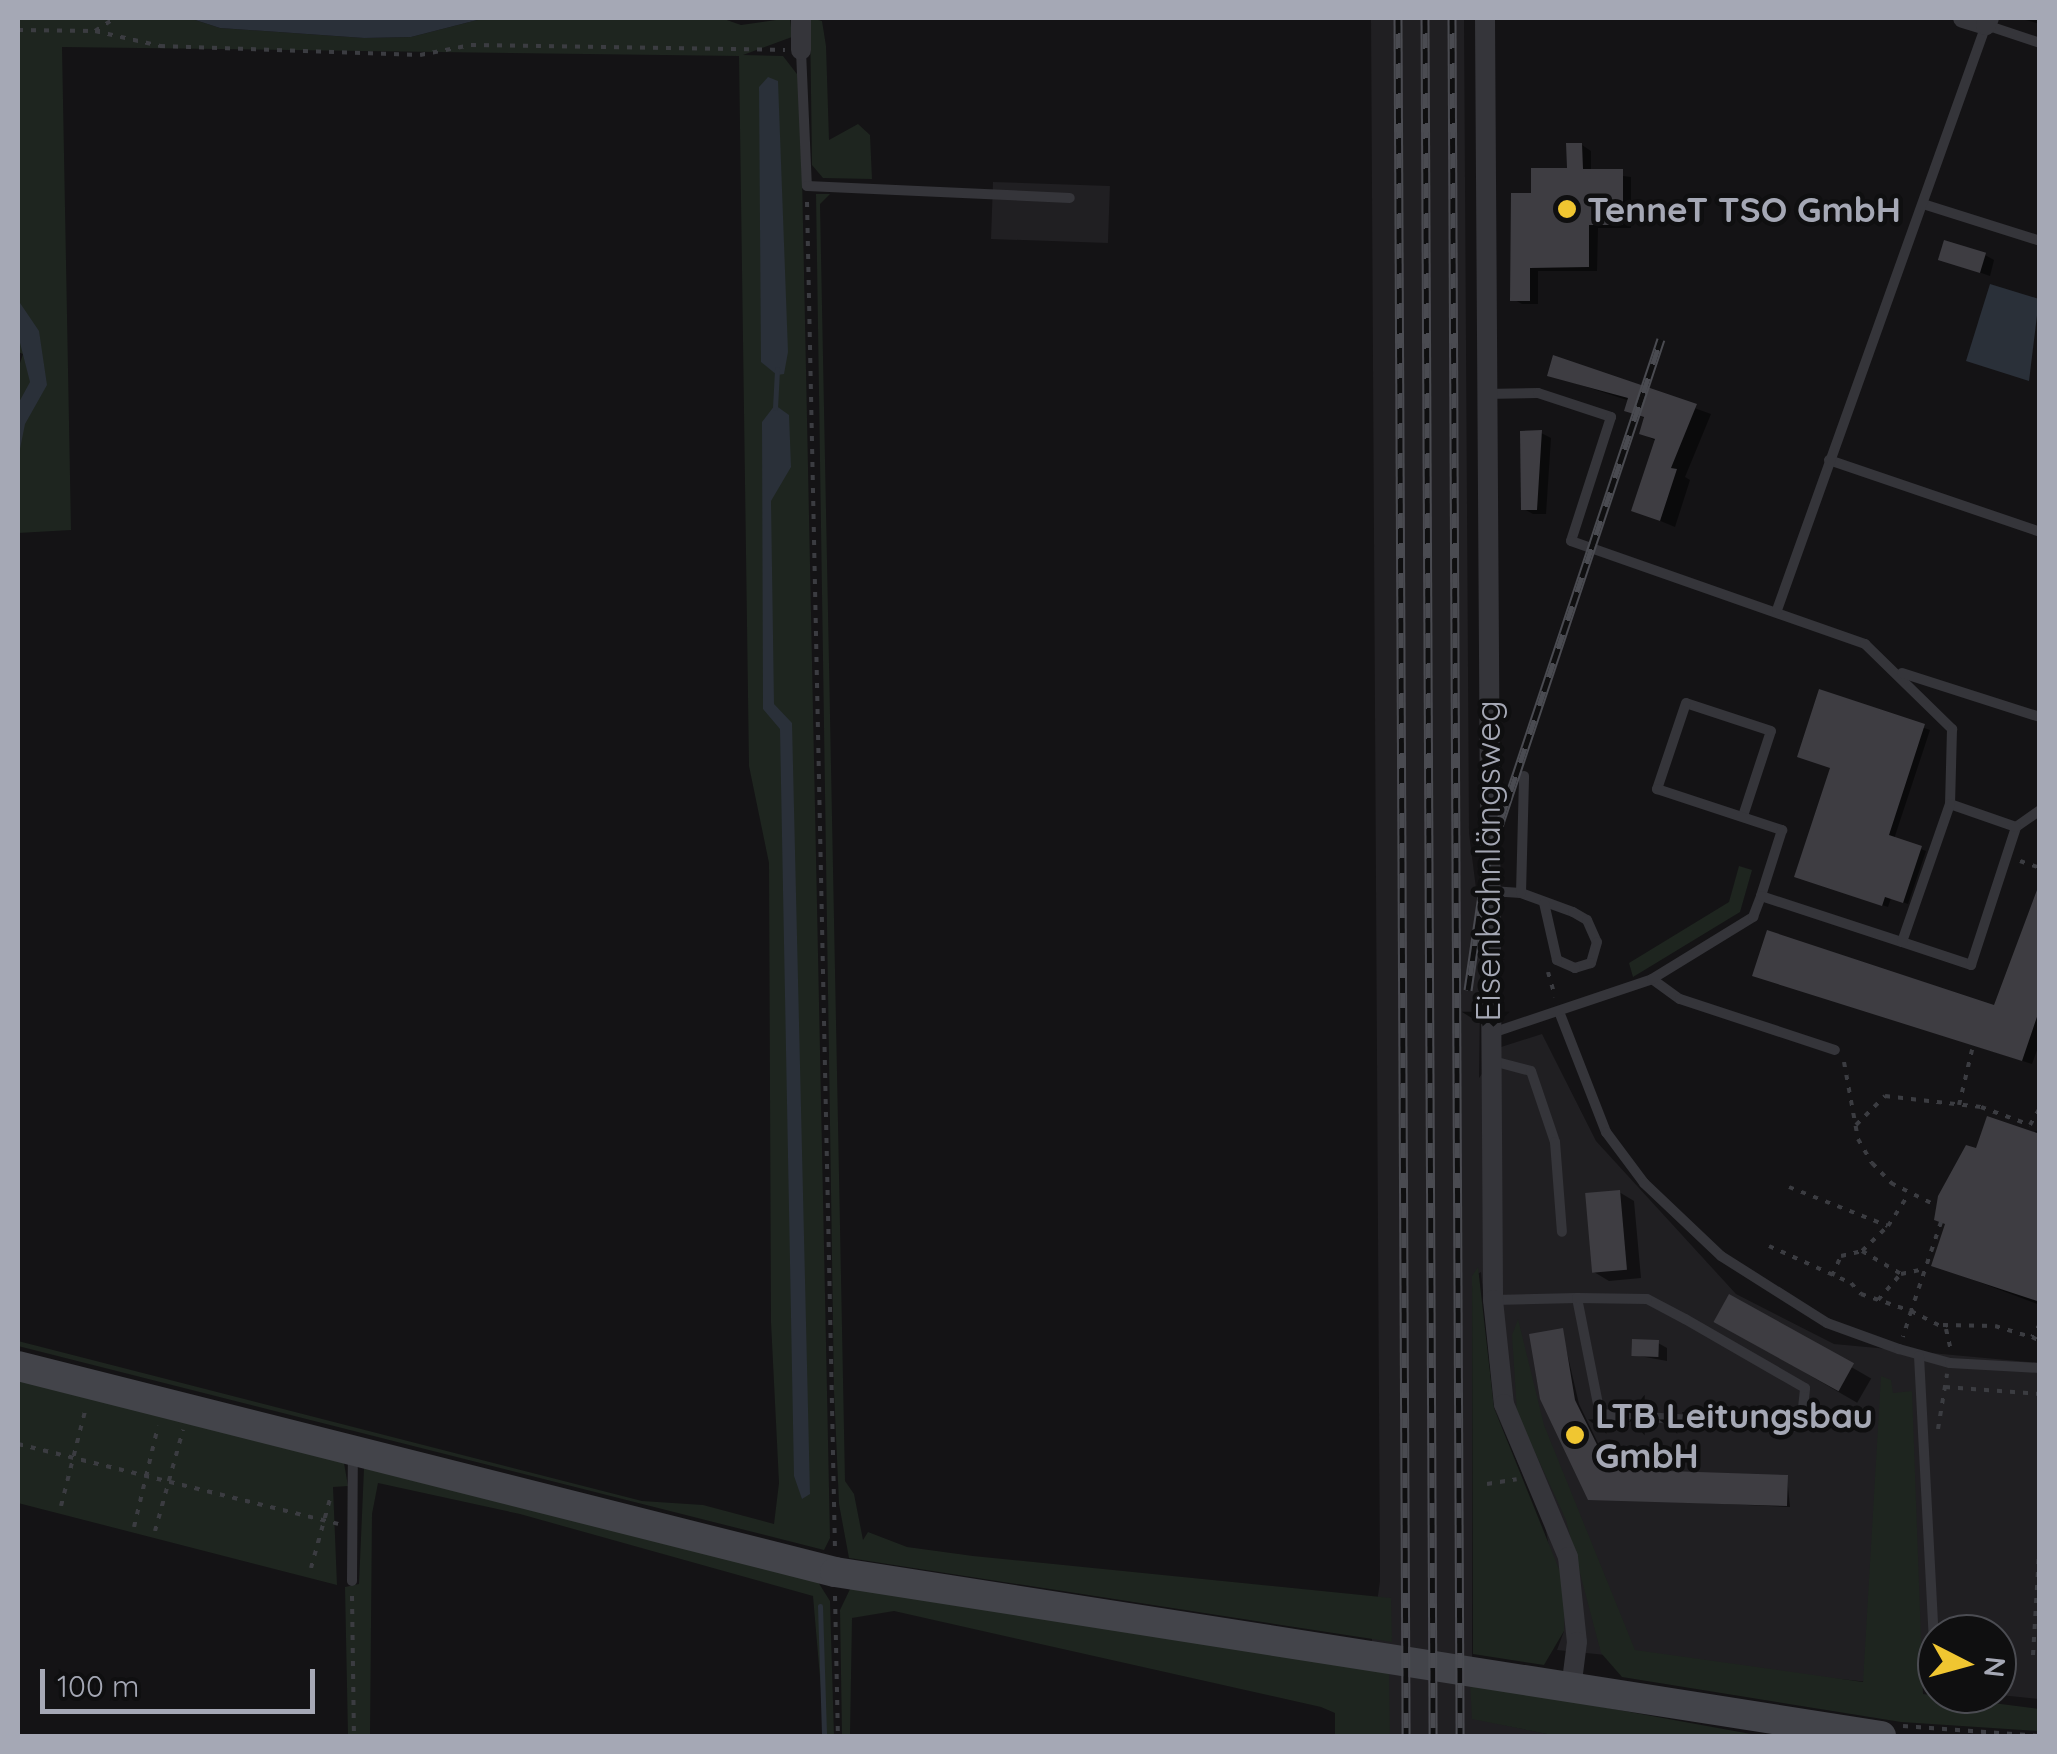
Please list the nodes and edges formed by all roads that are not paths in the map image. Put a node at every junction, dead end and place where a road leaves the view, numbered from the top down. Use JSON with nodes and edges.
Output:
{"nodes":[{"id":1,"x":801,"y":18,"type":"edge"},
{"id":2,"x":1485,"y":18,"type":"edge"},
{"id":3,"x":1963,"y":18,"type":"edge"},
{"id":4,"x":1988,"y":22,"type":"edge"},
{"id":5,"x":2040,"y":43,"type":"edge"},
{"id":6,"x":801,"y":50,"type":"joint"},
{"id":7,"x":1070,"y":198,"type":"dead end"},
{"id":8,"x":1923,"y":204,"type":"junction"},
{"id":9,"x":2040,"y":242,"type":"edge"},
{"id":10,"x":1486,"y":394,"type":"junction"},
{"id":11,"x":1830,"y":460,"type":"junction"},
{"id":12,"x":2040,"y":532,"type":"edge"},
{"id":13,"x":1777,"y":610,"type":"junction"},
{"id":14,"x":1894,"y":670,"type":"junction"},
{"id":15,"x":2040,"y":716,"type":"edge"},
{"id":16,"x":1524,"y":776,"type":"dead end"},
{"id":17,"x":1950,"y":804,"type":"junction"},
{"id":18,"x":2040,"y":810,"type":"edge"},
{"id":19,"x":1743,"y":816,"type":"junction"},
{"id":20,"x":2016,"y":828,"type":"junction"},
{"id":21,"x":1488,"y":890,"type":"junction"},
{"id":22,"x":1520,"y":894,"type":"junction"},
{"id":23,"x":1761,"y":896,"type":"junction"},
{"id":24,"x":1544,"y":903,"type":"junction"},
{"id":25,"x":1902,"y":942,"type":"junction"},
{"id":26,"x":1652,"y":979,"type":"junction"},
{"id":27,"x":1560,"y":1014,"type":"junction"},
{"id":28,"x":1488,"y":1034,"type":"junction"},
{"id":29,"x":1835,"y":1050,"type":"road end"},
{"id":30,"x":1487,"y":1059,"type":"junction"},
{"id":31,"x":1562,"y":1232,"type":"dead end"},
{"id":32,"x":1577,"y":1298,"type":"junction"},
{"id":33,"x":1493,"y":1300,"type":"junction"},
{"id":34,"x":1920,"y":1356,"type":"junction"},
{"id":35,"x":18,"y":1366,"type":"edge"},
{"id":36,"x":2040,"y":1368,"type":"edge"},
{"id":37,"x":353,"y":1453,"type":"junction"},
{"id":38,"x":352,"y":1581,"type":"road end"},
{"id":39,"x":1932,"y":1614,"type":"edge"},
{"id":40,"x":1571,"y":1689,"type":"junction"},
{"id":41,"x":1824,"y":1732,"type":"edge"},
{"id":42,"x":1881,"y":1736,"type":"edge"}],
"edges":[{"from":1,"to":6,"type":"street"},
{"from":2,"to":10,"type":"street","name":"Eisenbahnlängsweg"},
{"from":3,"to":4,"type":"street"},
{"from":4,"to":5,"type":"lane"},
{"from":4,"to":8,"type":"lane"},
{"from":6,"to":7,"type":"lane"},
{"from":8,"to":9,"type":"lane"},
{"from":8,"to":11,"type":"lane"},
{"from":10,"to":13,"type":"lane"},
{"from":10,"to":21,"type":"street","name":"Eisenbahnlängsweg"},
{"from":11,"to":12,"type":"lane"},
{"from":11,"to":13,"type":"lane"},
{"from":13,"to":14,"type":"lane"},
{"from":14,"to":15,"type":"lane"},
{"from":14,"to":17,"type":"lane"},
{"from":16,"to":22,"type":"lane"},
{"from":17,"to":20,"type":"lane"},
{"from":17,"to":25,"type":"lane"},
{"from":18,"to":20,"type":"lane"},
{"from":19,"to":19,"type":"lane"},
{"from":19,"to":23,"type":"lane"},
{"from":20,"to":25,"type":"lane"},
{"from":21,"to":22,"type":"lane"},
{"from":21,"to":28,"type":"street","name":"Eisenbahnlängsweg"},
{"from":22,"to":24,"type":"lane"},
{"from":23,"to":25,"type":"lane"},
{"from":23,"to":26,"type":"lane"},
{"from":24,"to":24,"type":"lane"},
{"from":26,"to":27,"type":"lane"},
{"from":26,"to":29,"type":"lane"},
{"from":27,"to":28,"type":"lane"},
{"from":27,"to":34,"type":"lane"},
{"from":28,"to":30,"type":"street","name":"Eisenbahnlängsweg"},
{"from":30,"to":31,"type":"lane"},
{"from":30,"to":33,"type":"street","name":"Eisenbahnlängsweg"},
{"from":32,"to":32,"type":"lane"},
{"from":32,"to":33,"type":"lane"},
{"from":33,"to":40,"type":"street","name":"Eisenbahnlängsweg"},
{"from":34,"to":36,"type":"lane"},
{"from":34,"to":39,"type":"lane"},
{"from":35,"to":37,"type":"street"},
{"from":37,"to":38,"type":"lane"},
{"from":37,"to":40,"type":"street"},
{"from":40,"to":41,"type":"street"},
{"from":41,"to":42,"type":"street"}]}
